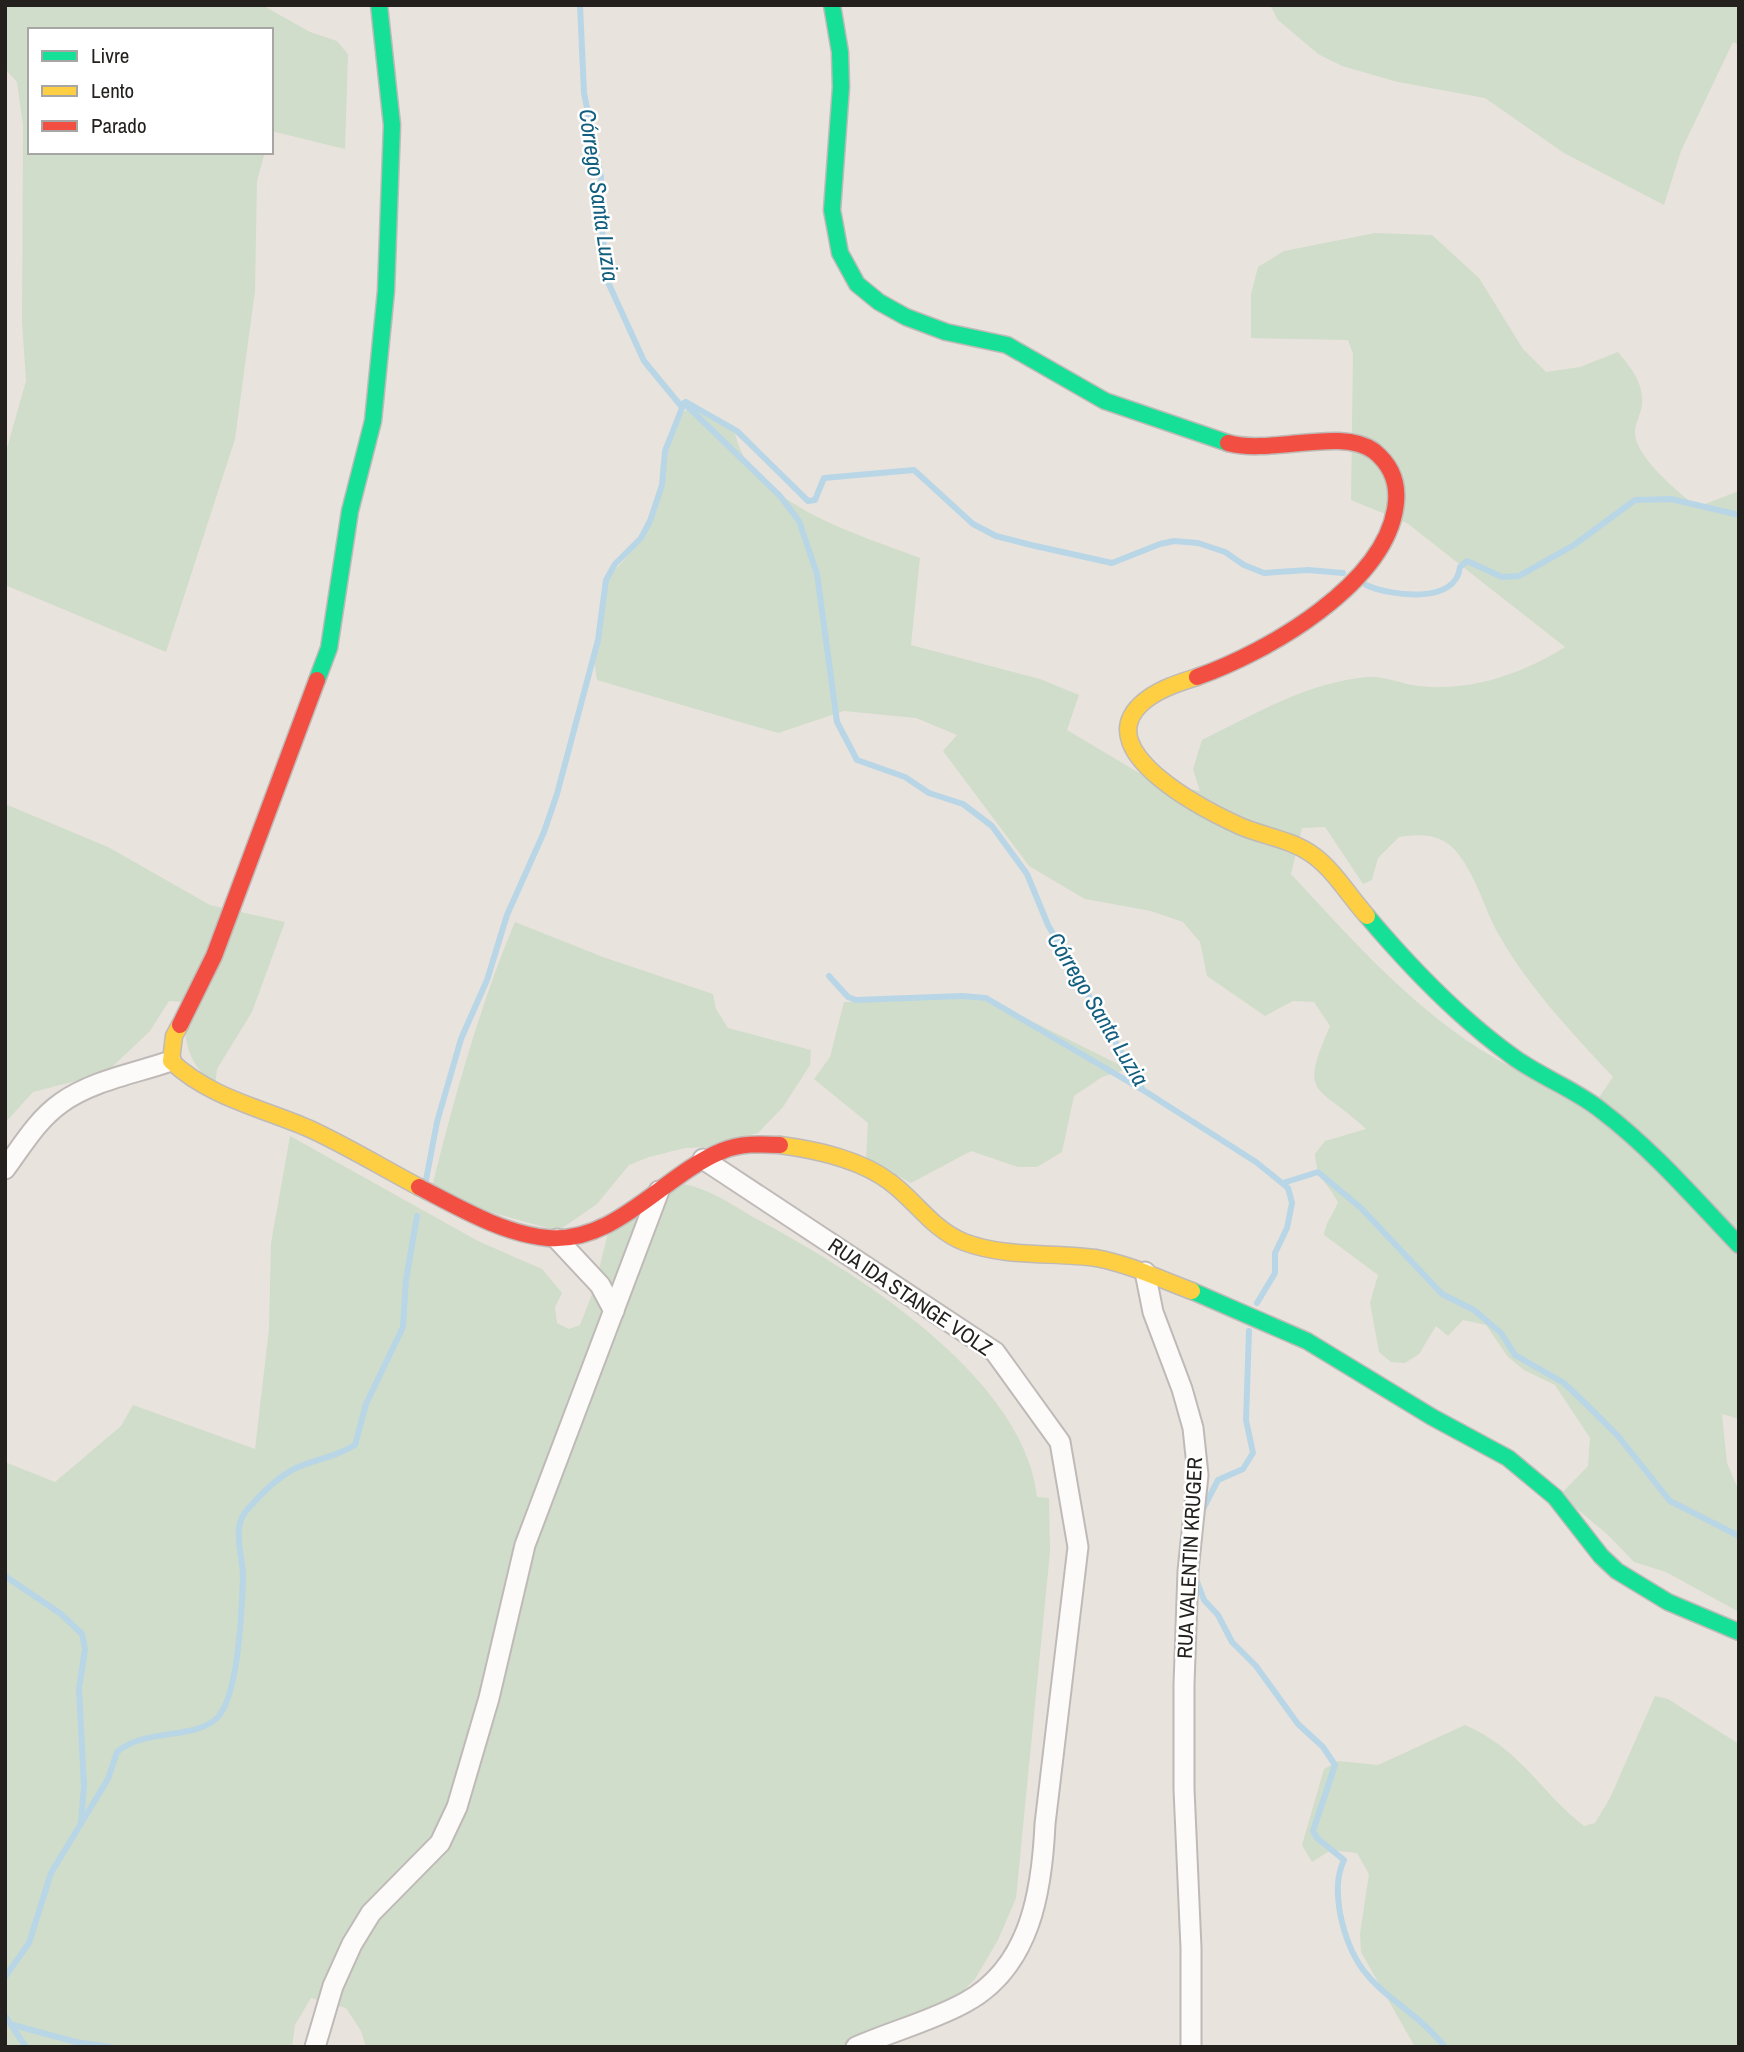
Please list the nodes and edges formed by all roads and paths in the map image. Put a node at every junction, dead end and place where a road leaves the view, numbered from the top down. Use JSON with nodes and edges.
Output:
{"nodes":[{"id":1,"x":379,"y":5,"type":"edge"},
{"id":2,"x":832,"y":5,"type":"edge"},
{"id":3,"x":171,"y":1061,"type":"junction"},
{"id":4,"x":702,"y":1159,"type":"junction"},
{"id":5,"x":5,"y":1169,"type":"edge"},
{"id":6,"x":660,"y":1187,"type":"junction"},
{"id":7,"x":557,"y":1238,"type":"junction"},
{"id":8,"x":1739,"y":1245,"type":"edge"},
{"id":9,"x":1145,"y":1272,"type":"junction"},
{"id":10,"x":614,"y":1311,"type":"junction"},
{"id":11,"x":1739,"y":1632,"type":"edge"},
{"id":12,"x":315,"y":2047,"type":"edge"},
{"id":13,"x":856,"y":2047,"type":"edge"},
{"id":14,"x":1191,"y":2047,"type":"edge"}],
"edges":[{"from":1,"to":3,"type":"street"},
{"from":2,"to":8,"type":"street"},
{"from":3,"to":5,"type":"street"},
{"from":3,"to":7,"type":"street"},
{"from":4,"to":6,"type":"street"},
{"from":4,"to":9,"type":"street"},
{"from":4,"to":13,"type":"street","name":"RUA IDA STANGE VOLZ"},
{"from":6,"to":7,"type":"street"},
{"from":6,"to":10,"type":"street"},
{"from":7,"to":10,"type":"street"},
{"from":9,"to":11,"type":"street"},
{"from":9,"to":14,"type":"street","name":"RUA VALENTIN KRUGER"},
{"from":10,"to":12,"type":"street"}]}
